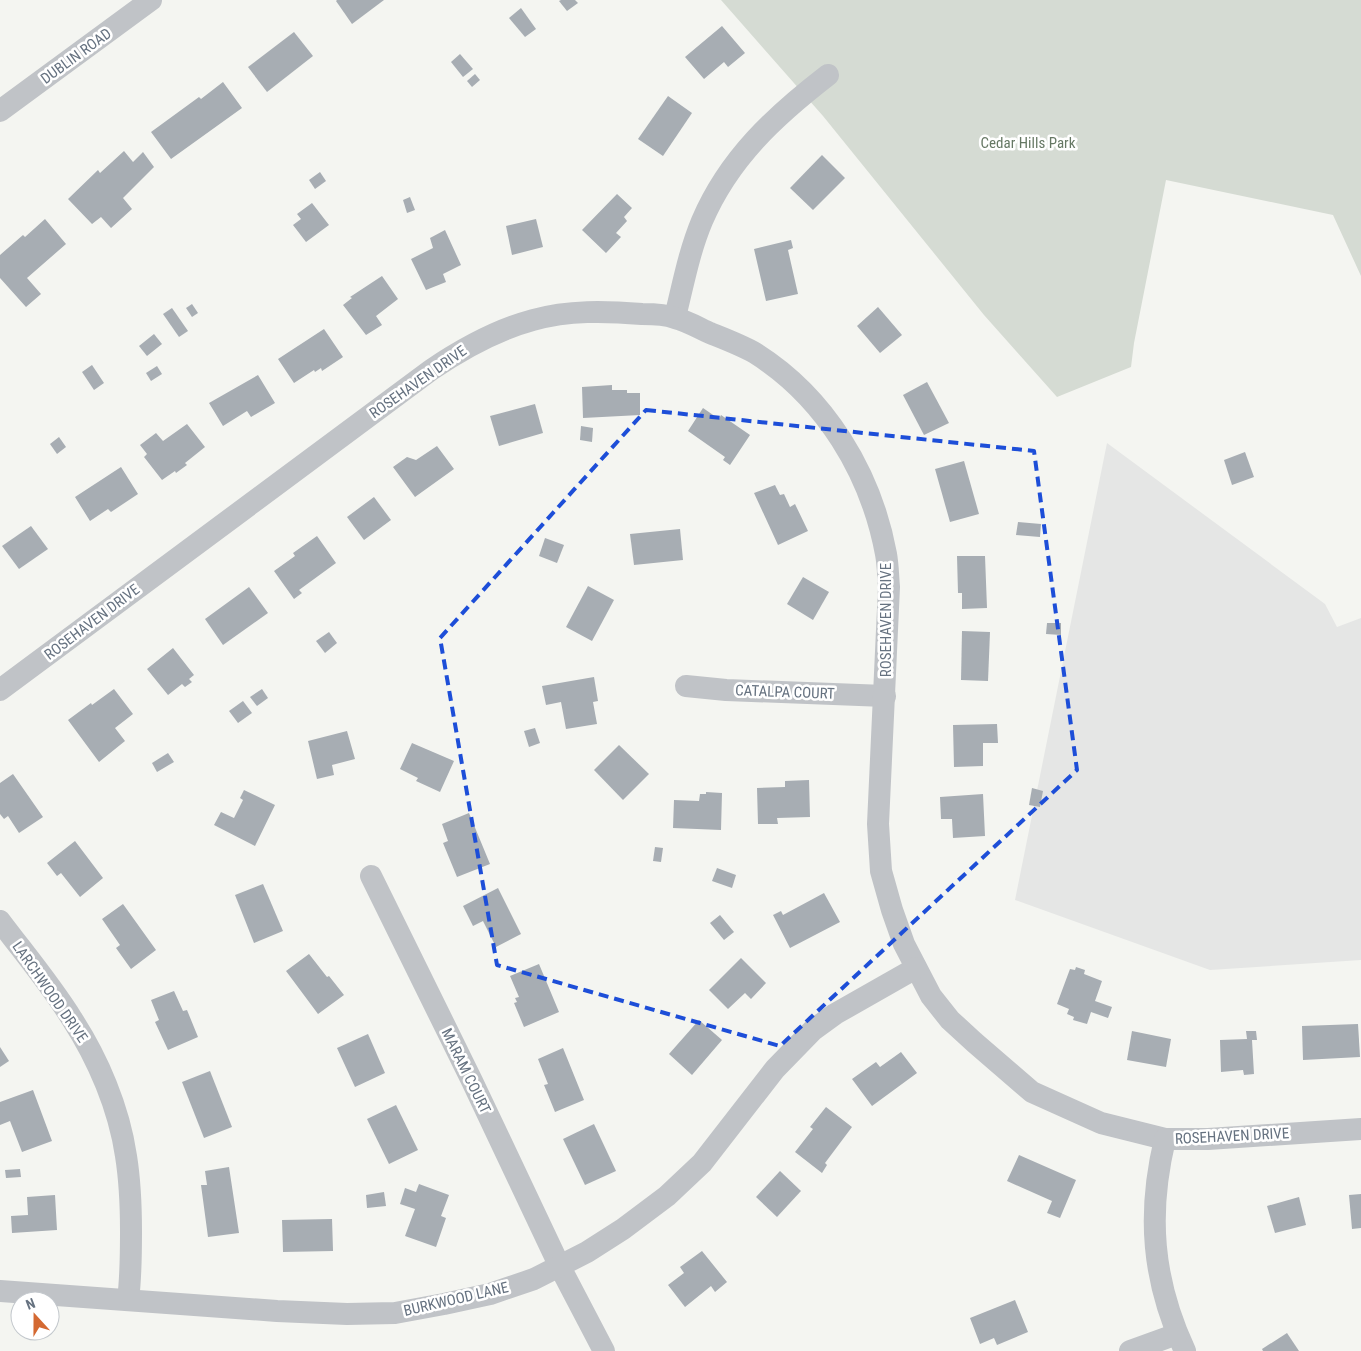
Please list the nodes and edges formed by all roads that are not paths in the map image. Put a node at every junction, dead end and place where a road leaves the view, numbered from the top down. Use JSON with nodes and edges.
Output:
{"nodes":[{"id":1,"x":152,"y":0,"type":"edge"},
{"id":2,"x":828,"y":75,"type":"dead end"},
{"id":3,"x":0,"y":111,"type":"edge"},
{"id":4,"x":675,"y":317,"type":"junction"},
{"id":5,"x":686,"y":686,"type":"dead end"},
{"id":6,"x":0,"y":690,"type":"edge"},
{"id":7,"x":885,"y":696,"type":"junction"},
{"id":8,"x":371,"y":876,"type":"dead end"},
{"id":9,"x":0,"y":921,"type":"edge"},
{"id":10,"x":916,"y":968,"type":"junction"},
{"id":11,"x":1361,"y":1129,"type":"edge"},
{"id":12,"x":1165,"y":1139,"type":"junction"},
{"id":13,"x":560,"y":1267,"type":"junction"},
{"id":14,"x":0,"y":1291,"type":"edge"},
{"id":15,"x":128,"y":1300,"type":"junction"},
{"id":16,"x":1181,"y":1342,"type":"edge"},
{"id":17,"x":604,"y":1351,"type":"edge"},
{"id":18,"x":1130,"y":1351,"type":"edge"}],
"edges":[{"from":1,"to":3,"type":"street","name":"DUBLIN ROAD"},
{"from":2,"to":4,"type":"street"},
{"from":4,"to":6,"type":"street","name":"ROSEHAVEN DRIVE"},
{"from":4,"to":7,"type":"street","name":"ROSEHAVEN DRIVE"},
{"from":5,"to":7,"type":"street","name":"CATALPA COURT"},
{"from":7,"to":10,"type":"street","name":"ROSEHAVEN DRIVE"},
{"from":8,"to":13,"type":"street","name":"MARAM COURT"},
{"from":9,"to":15,"type":"street","name":"LARCHWOOD DRIVE"},
{"from":10,"to":12,"type":"street","name":"ROSEHAVEN DRIVE"},
{"from":10,"to":13,"type":"street","name":"BURKWOOD LANE"},
{"from":11,"to":12,"type":"street","name":"ROSEHAVEN DRIVE"},
{"from":12,"to":16,"type":"street"},
{"from":13,"to":15,"type":"street","name":"BURKWOOD LANE"},
{"from":13,"to":17,"type":"street","name":"MARAM COURT"},
{"from":14,"to":15,"type":"street","name":"BURKWOOD LANE"},
{"from":16,"to":18,"type":"street"}]}
